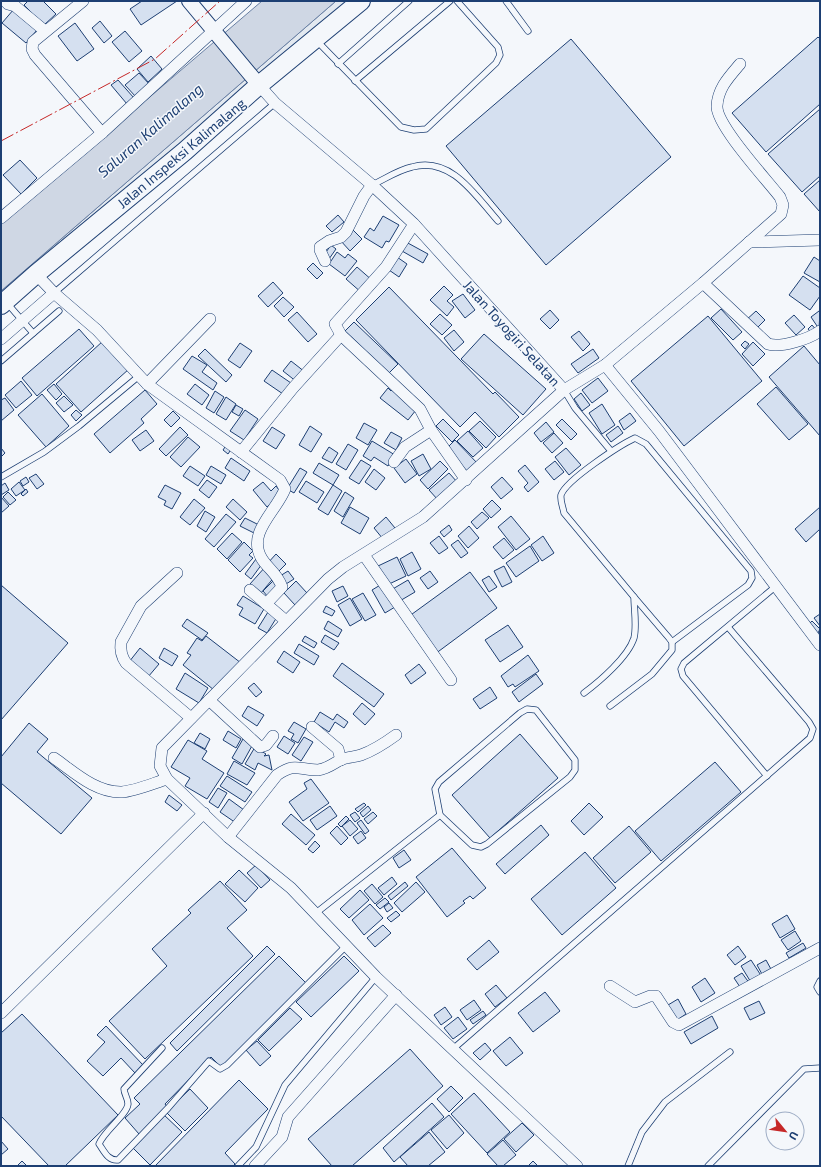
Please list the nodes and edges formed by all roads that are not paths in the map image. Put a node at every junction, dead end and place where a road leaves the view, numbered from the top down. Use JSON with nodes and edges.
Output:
{"nodes":[{"id":1,"x":83,"y":1,"type":"edge"},
{"id":2,"x":189,"y":1,"type":"edge"},
{"id":3,"x":246,"y":1,"type":"edge"},
{"id":4,"x":361,"y":1,"type":"edge"},
{"id":5,"x":409,"y":1,"type":"edge"},
{"id":6,"x":450,"y":1,"type":"edge"},
{"id":7,"x":458,"y":1,"type":"edge"},
{"id":8,"x":506,"y":1,"type":"edge"},
{"id":9,"x":14,"y":3,"type":"edge"},
{"id":10,"x":212,"y":31,"type":"junction"},
{"id":11,"x":528,"y":31,"type":"dead end"},
{"id":12,"x":45,"y":32,"type":"junction"},
{"id":13,"x":316,"y":40,"type":"junction"},
{"id":14,"x":338,"y":64,"type":"junction"},
{"id":15,"x":740,"y":64,"type":"dead end"},
{"id":16,"x":254,"y":80,"type":"junction"},
{"id":17,"x":355,"y":81,"type":"junction"},
{"id":18,"x":275,"y":103,"type":"junction"},
{"id":19,"x":102,"y":133,"type":"junction"},
{"id":20,"x":372,"y":184,"type":"junction"},
{"id":21,"x":1,"y":218,"type":"edge"},
{"id":22,"x":498,"y":221,"type":"dead end"},
{"id":23,"x":414,"y":224,"type":"junction"},
{"id":24,"x":820,"y":240,"type":"edge"},
{"id":25,"x":749,"y":242,"type":"junction"},
{"id":26,"x":325,"y":261,"type":"dead end"},
{"id":27,"x":36,"y":274,"type":"junction"},
{"id":28,"x":703,"y":283,"type":"junction"},
{"id":29,"x":54,"y":293,"type":"junction"},
{"id":30,"x":3,"y":303,"type":"edge"},
{"id":31,"x":59,"y":311,"type":"dead end"},
{"id":32,"x":210,"y":319,"type":"dead end"},
{"id":33,"x":22,"y":321,"type":"junction"},
{"id":34,"x":820,"y":331,"type":"edge"},
{"id":35,"x":33,"y":333,"type":"junction"},
{"id":36,"x":341,"y":336,"type":"junction"},
{"id":37,"x":1,"y":339,"type":"edge"},
{"id":38,"x":1,"y":361,"type":"edge"},
{"id":39,"x":605,"y":365,"type":"junction"},
{"id":40,"x":139,"y":376,"type":"junction"},
{"id":41,"x":147,"y":384,"type":"junction"},
{"id":42,"x":564,"y":390,"type":"junction"},
{"id":43,"x":431,"y":430,"type":"junction"},
{"id":44,"x":611,"y":451,"type":"junction"},
{"id":45,"x":240,"y":452,"type":"junction"},
{"id":46,"x":394,"y":462,"type":"dead end"},
{"id":47,"x":1,"y":477,"type":"edge"},
{"id":48,"x":466,"y":480,"type":"junction"},
{"id":49,"x":364,"y":555,"type":"junction"},
{"id":50,"x":177,"y":573,"type":"dead end"},
{"id":51,"x":775,"y":587,"type":"junction"},
{"id":52,"x":250,"y":590,"type":"dead end"},
{"id":53,"x":634,"y":597,"type":"junction"},
{"id":54,"x":266,"y":604,"type":"junction"},
{"id":55,"x":286,"y":621,"type":"junction"},
{"id":56,"x":728,"y":627,"type":"junction"},
{"id":57,"x":672,"y":642,"type":"junction"},
{"id":58,"x":820,"y":645,"type":"edge"},
{"id":59,"x":451,"y":680,"type":"dead end"},
{"id":60,"x":584,"y":693,"type":"dead end"},
{"id":61,"x":208,"y":700,"type":"junction"},
{"id":62,"x":610,"y":706,"type":"dead end"},
{"id":63,"x":191,"y":718,"type":"junction"},
{"id":64,"x":312,"y":727,"type":"dead end"},
{"id":65,"x":396,"y":734,"type":"dead end"},
{"id":66,"x":273,"y":736,"type":"dead end"},
{"id":67,"x":54,"y":758,"type":"dead end"},
{"id":68,"x":342,"y":760,"type":"junction"},
{"id":69,"x":767,"y":776,"type":"junction"},
{"id":70,"x":167,"y":779,"type":"junction"},
{"id":71,"x":204,"y":814,"type":"junction"},
{"id":72,"x":440,"y":815,"type":"junction"},
{"id":73,"x":228,"y":837,"type":"junction"},
{"id":74,"x":316,"y":913,"type":"junction"},
{"id":75,"x":346,"y":946,"type":"junction"},
{"id":76,"x":820,"y":948,"type":"edge"},
{"id":77,"x":376,"y":977,"type":"junction"},
{"id":78,"x":820,"y":981,"type":"edge"},
{"id":79,"x":610,"y":986,"type":"dead end"},
{"id":80,"x":820,"y":992,"type":"edge"},
{"id":81,"x":396,"y":996,"type":"junction"},
{"id":82,"x":1,"y":1013,"type":"edge"},
{"id":83,"x":162,"y":1048,"type":"dead end"},
{"id":84,"x":453,"y":1049,"type":"junction"},
{"id":85,"x":730,"y":1052,"type":"dead end"},
{"id":86,"x":820,"y":1068,"type":"edge"},
{"id":87,"x":238,"y":1166,"type":"edge"},
{"id":88,"x":255,"y":1166,"type":"edge"},
{"id":89,"x":576,"y":1166,"type":"edge"},
{"id":90,"x":628,"y":1166,"type":"edge"},
{"id":91,"x":708,"y":1166,"type":"edge"}],
"edges":[{"from":1,"to":12,"type":"street"},
{"from":2,"to":10,"type":"street","name":"Jalan Toyogiri Selatan"},
{"from":3,"to":10,"type":"street"},
{"from":4,"to":13,"type":"main road","name":"Jalan Inspeksi Kalimalang"},
{"from":5,"to":14,"type":"lane"},
{"from":6,"to":17,"type":"lane"},
{"from":7,"to":17,"type":"lane"},
{"from":8,"to":11,"type":"lane"},
{"from":9,"to":12,"type":"street"},
{"from":10,"to":16,"type":"street","name":"Jalan Toyogiri Selatan"},
{"from":10,"to":19,"type":"street"},
{"from":12,"to":19,"type":"street"},
{"from":13,"to":14,"type":"lane"},
{"from":13,"to":16,"type":"main road","name":"Jalan Inspeksi Kalimalang"},
{"from":14,"to":17,"type":"lane"},
{"from":15,"to":25,"type":"street","name":"Jalan Toyogiri Selatan"},
{"from":16,"to":18,"type":"street","name":"Jalan Toyogiri Selatan"},
{"from":16,"to":27,"type":"main road","name":"Jalan Inspeksi Kalimalang"},
{"from":18,"to":20,"type":"street","name":"Jalan Toyogiri Selatan"},
{"from":18,"to":29,"type":"lane"},
{"from":19,"to":21,"type":"street"},
{"from":20,"to":22,"type":"lane"},
{"from":20,"to":23,"type":"street","name":"Jalan Toyogiri Selatan"},
{"from":20,"to":26,"type":"street"},
{"from":23,"to":36,"type":"street"},
{"from":23,"to":42,"type":"street","name":"Jalan Toyogiri Selatan"},
{"from":24,"to":25,"type":"street"},
{"from":25,"to":28,"type":"street","name":"Jalan Toyogiri Selatan"},
{"from":27,"to":29,"type":"street"},
{"from":27,"to":30,"type":"main road","name":"Jalan Inspeksi Kalimalang"},
{"from":28,"to":34,"type":"street"},
{"from":28,"to":39,"type":"street","name":"Jalan Toyogiri Selatan"},
{"from":29,"to":33,"type":"street"},
{"from":29,"to":40,"type":"street"},
{"from":30,"to":33,"type":"lane"},
{"from":31,"to":35,"type":"lane"},
{"from":32,"to":41,"type":"street"},
{"from":33,"to":35,"type":"lane"},
{"from":33,"to":37,"type":"street"},
{"from":35,"to":38,"type":"lane"},
{"from":36,"to":43,"type":"street"},
{"from":36,"to":45,"type":"street"},
{"from":39,"to":42,"type":"street","name":"Jalan Toyogiri Selatan"},
{"from":39,"to":51,"type":"street"},
{"from":40,"to":41,"type":"street"},
{"from":40,"to":47,"type":"lane"},
{"from":41,"to":45,"type":"street"},
{"from":42,"to":44,"type":"lane"},
{"from":42,"to":48,"type":"street"},
{"from":43,"to":46,"type":"street"},
{"from":43,"to":48,"type":"street"},
{"from":44,"to":53,"type":"lane"},
{"from":44,"to":57,"type":"lane"},
{"from":45,"to":54,"type":"street"},
{"from":48,"to":49,"type":"street"},
{"from":49,"to":55,"type":"street"},
{"from":49,"to":59,"type":"street"},
{"from":50,"to":63,"type":"street"},
{"from":51,"to":56,"type":"lane"},
{"from":51,"to":58,"type":"street"},
{"from":52,"to":54,"type":"street"},
{"from":53,"to":57,"type":"lane"},
{"from":53,"to":60,"type":"lane"},
{"from":54,"to":55,"type":"street"},
{"from":55,"to":61,"type":"street"},
{"from":56,"to":69,"type":"lane"},
{"from":56,"to":69,"type":"lane"},
{"from":57,"to":62,"type":"lane"},
{"from":61,"to":63,"type":"street"},
{"from":61,"to":66,"type":"street"},
{"from":63,"to":70,"type":"street"},
{"from":64,"to":68,"type":"street"},
{"from":65,"to":68,"type":"street"},
{"from":67,"to":70,"type":"street"},
{"from":68,"to":73,"type":"street"},
{"from":69,"to":84,"type":"lane"},
{"from":70,"to":71,"type":"street"},
{"from":71,"to":73,"type":"street"},
{"from":71,"to":82,"type":"street"},
{"from":72,"to":72,"type":"lane"},
{"from":72,"to":74,"type":"lane"},
{"from":73,"to":74,"type":"street"},
{"from":74,"to":75,"type":"street"},
{"from":75,"to":77,"type":"street"},
{"from":75,"to":83,"type":"lane"},
{"from":76,"to":79,"type":"street"},
{"from":77,"to":81,"type":"street"},
{"from":77,"to":87,"type":"lane"},
{"from":78,"to":80,"type":"lane"},
{"from":81,"to":84,"type":"street"},
{"from":81,"to":88,"type":"street"},
{"from":84,"to":89,"type":"street"},
{"from":85,"to":90,"type":"lane"},
{"from":86,"to":91,"type":"lane"}]}
